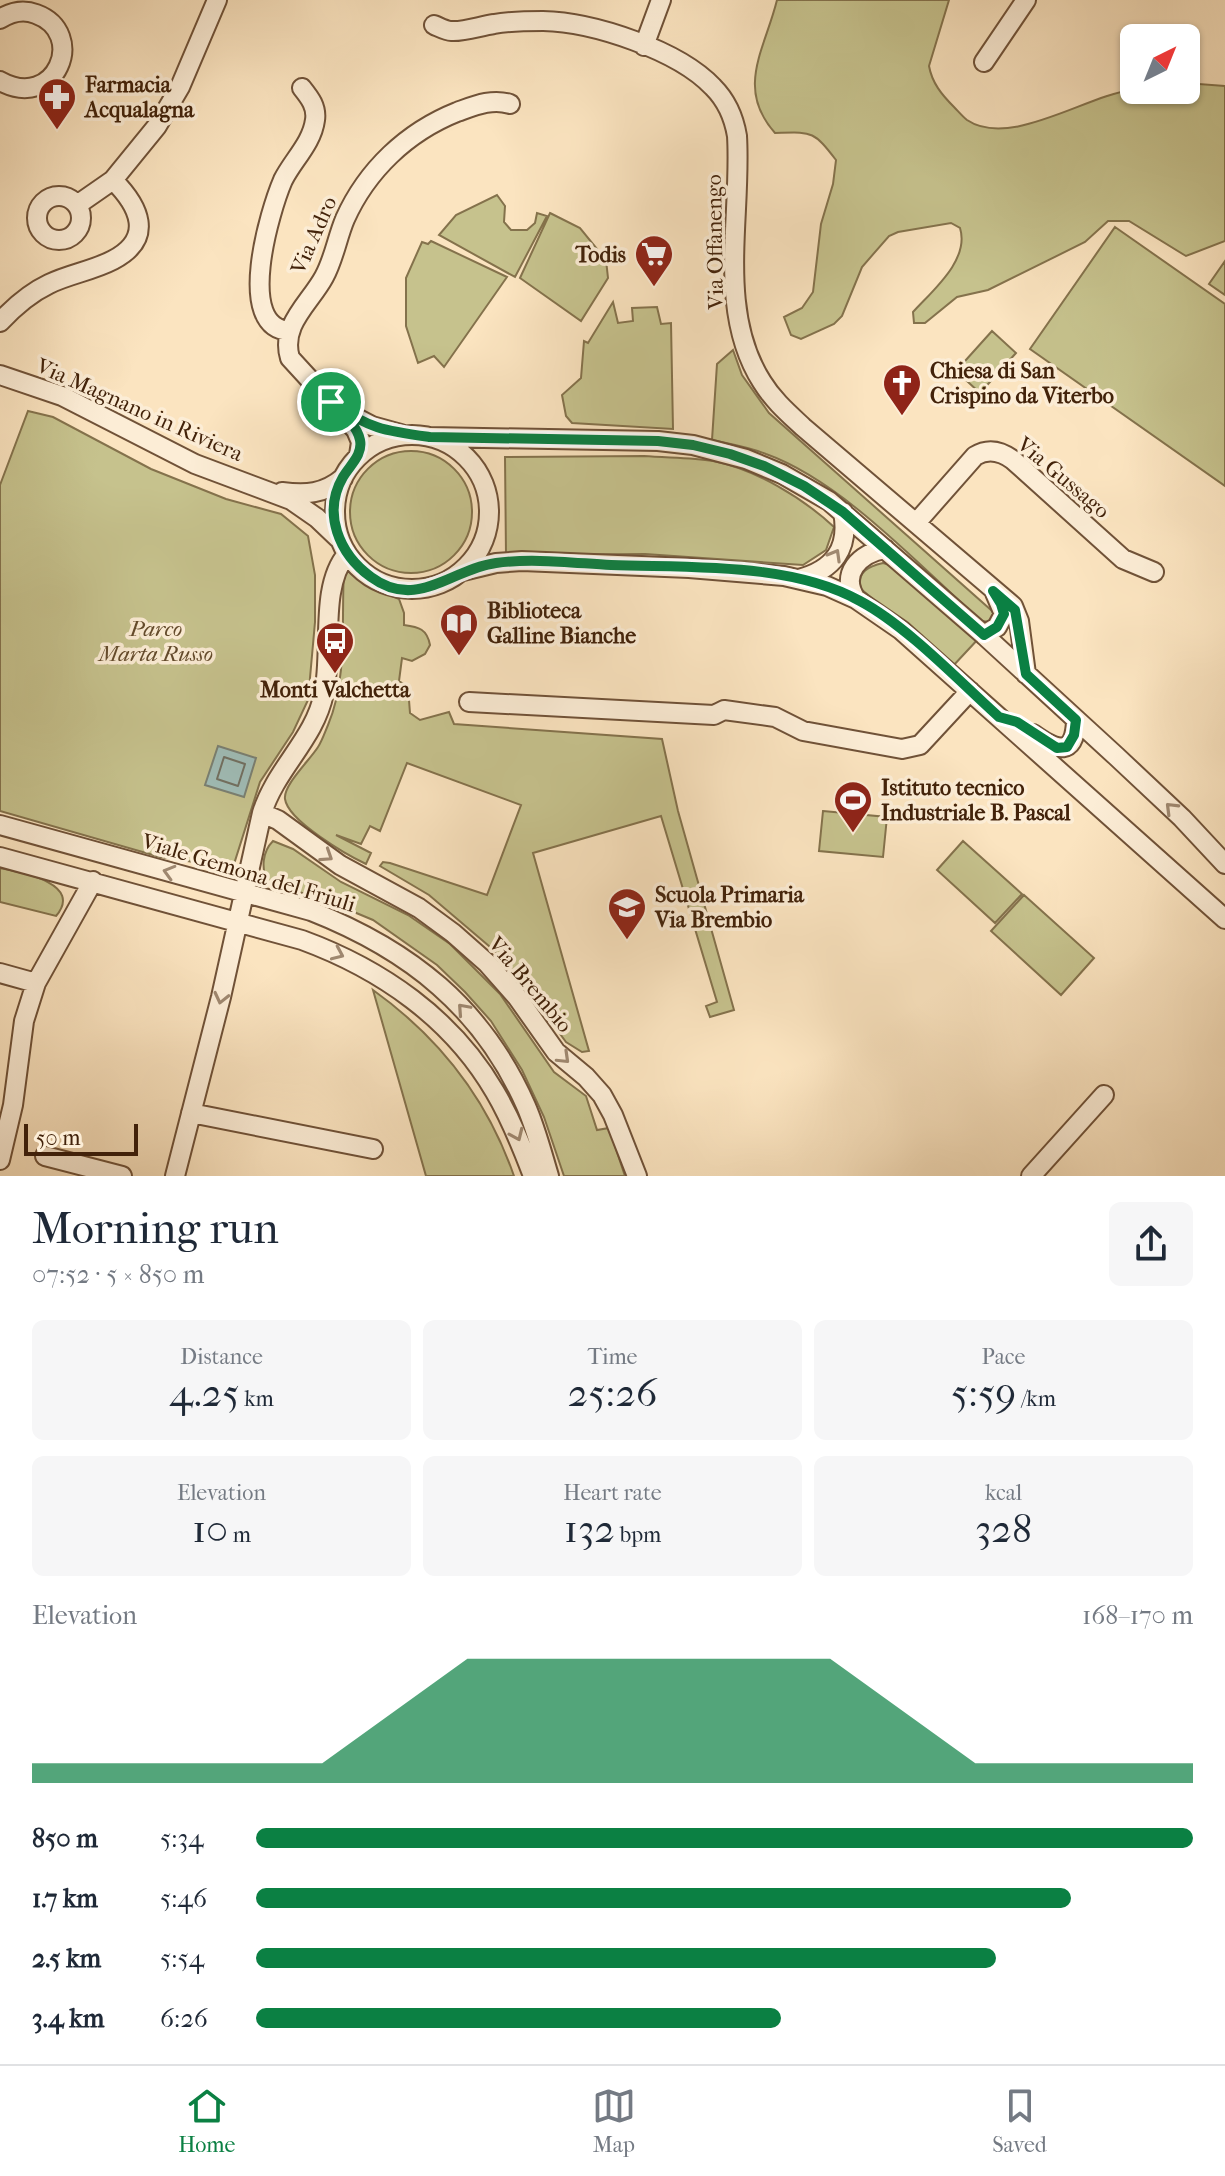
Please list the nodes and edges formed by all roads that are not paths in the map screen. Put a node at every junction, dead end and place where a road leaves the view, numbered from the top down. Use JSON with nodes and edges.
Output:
{"nodes":[{"id":1,"x":217,"y":0,"type":"edge"},
{"id":2,"x":661,"y":0,"type":"edge"},
{"id":3,"x":1026,"y":0,"type":"edge"},
{"id":4,"x":0,"y":19,"type":"edge"},
{"id":5,"x":434,"y":25,"type":"dead end"},
{"id":6,"x":644,"y":46,"type":"junction"},
{"id":7,"x":984,"y":62,"type":"dead end"},
{"id":8,"x":0,"y":81,"type":"edge"},
{"id":9,"x":302,"y":88,"type":"dead end"},
{"id":10,"x":510,"y":104,"type":"dead end"},
{"id":11,"x":113,"y":180,"type":"junction"},
{"id":12,"x":77,"y":205,"type":"dead end"},
{"id":13,"x":0,"y":322,"type":"edge"},
{"id":14,"x":290,"y":331,"type":"junction"},
{"id":15,"x":0,"y":375,"type":"edge"},
{"id":16,"x":331,"y":402,"type":"junction"},
{"id":17,"x":409,"y":435,"type":"junction"},
{"id":18,"x":430,"y":437,"type":"junction"},
{"id":19,"x":359,"y":455,"type":"junction"},
{"id":20,"x":343,"y":478,"type":"junction"},
{"id":21,"x":259,"y":487,"type":"junction"},
{"id":22,"x":843,"y":512,"type":"junction"},
{"id":23,"x":916,"y":523,"type":"junction"},
{"id":24,"x":343,"y":546,"type":"junction"},
{"id":25,"x":885,"y":549,"type":"junction"},
{"id":26,"x":463,"y":571,"type":"junction"},
{"id":27,"x":1154,"y":572,"type":"dead end"},
{"id":28,"x":799,"y":579,"type":"junction"},
{"id":29,"x":993,"y":591,"type":"junction"},
{"id":30,"x":856,"y":599,"type":"junction"},
{"id":31,"x":984,"y":635,"type":"junction"},
{"id":32,"x":1026,"y":674,"type":"junction"},
{"id":33,"x":970,"y":691,"type":"junction"},
{"id":34,"x":469,"y":702,"type":"dead end"},
{"id":35,"x":999,"y":717,"type":"junction"},
{"id":36,"x":1076,"y":720,"type":"junction"},
{"id":37,"x":262,"y":813,"type":"junction"},
{"id":38,"x":1,"y":829,"type":"edge"},
{"id":39,"x":0,"y":857,"type":"edge"},
{"id":40,"x":1225,"y":864,"type":"edge"},
{"id":41,"x":93,"y":881,"type":"junction"},
{"id":42,"x":244,"y":892,"type":"junction"},
{"id":43,"x":1225,"y":919,"type":"edge"},
{"id":44,"x":238,"y":922,"type":"junction"},
{"id":45,"x":0,"y":973,"type":"edge"},
{"id":46,"x":36,"y":983,"type":"junction"},
{"id":47,"x":1104,"y":1095,"type":"dead end"},
{"id":48,"x":191,"y":1113,"type":"junction"},
{"id":49,"x":373,"y":1149,"type":"dead end"},
{"id":50,"x":45,"y":1156,"type":"dead end"},
{"id":51,"x":0,"y":1160,"type":"edge"},
{"id":52,"x":122,"y":1176,"type":"edge"},
{"id":53,"x":176,"y":1176,"type":"edge"},
{"id":54,"x":533,"y":1176,"type":"edge"},
{"id":55,"x":549,"y":1176,"type":"edge"},
{"id":56,"x":637,"y":1176,"type":"edge"},
{"id":57,"x":1031,"y":1176,"type":"edge"}],
"edges":[{"from":1,"to":11,"type":"street"},
{"from":2,"to":6,"type":"street"},
{"from":3,"to":7,"type":"street"},
{"from":4,"to":8,"type":"street"},
{"from":5,"to":6,"type":"street","name":"Via Offanengo"},
{"from":6,"to":23,"type":"street","name":"Via Offanengo"},
{"from":9,"to":14,"type":"street"},
{"from":10,"to":14,"type":"street","name":"Via Adro"},
{"from":11,"to":12,"type":"street"},
{"from":11,"to":13,"type":"street"},
{"from":14,"to":16,"type":"street"},
{"from":15,"to":21,"type":"street","name":"Via Magnano in Riviera"},
{"from":16,"to":17,"type":"street"},
{"from":16,"to":19,"type":"street"},
{"from":17,"to":18,"type":"street"},
{"from":17,"to":19,"type":"street"},
{"from":18,"to":22,"type":"street"},
{"from":18,"to":26,"type":"street"},
{"from":19,"to":20,"type":"street"},
{"from":20,"to":21,"type":"street","name":"Via Magnano in Riviera"},
{"from":20,"to":24,"type":"street"},
{"from":21,"to":24,"type":"street","name":"Via Magnano in Riviera"},
{"from":22,"to":25,"type":"street"},
{"from":28,"to":22,"type":"street","one_way":true},
{"from":23,"to":27,"type":"street","name":"Via Gussago"},
{"from":23,"to":29,"type":"street","name":"Via Offanengo"},
{"from":24,"to":26,"type":"street"},
{"from":24,"to":37,"type":"street"},
{"from":25,"to":30,"type":"street"},
{"from":25,"to":31,"type":"street"},
{"from":26,"to":28,"type":"street"},
{"from":28,"to":30,"type":"street"},
{"from":29,"to":31,"type":"street"},
{"from":29,"to":32,"type":"street","name":"Via Offanengo"},
{"from":30,"to":33,"type":"street"},
{"from":31,"to":32,"type":"street"},
{"from":32,"to":36,"type":"street"},
{"from":33,"to":34,"type":"street"},
{"from":33,"to":35,"type":"street"},
{"from":35,"to":36,"type":"street"},
{"from":35,"to":43,"type":"street"},
{"from":40,"to":36,"type":"street","one_way":true},
{"from":37,"to":42,"type":"street"},
{"from":37,"to":56,"type":"street","name":"Via Brembio","one_way":true},
{"from":42,"to":38,"type":"street","name":"Viale Gemona del Friuli","one_way":true},
{"from":39,"to":41,"type":"street"},
{"from":41,"to":44,"type":"street"},
{"from":41,"to":46,"type":"street"},
{"from":42,"to":44,"type":"street"},
{"from":55,"to":42,"type":"street","name":"Viale Gemona del Friuli","one_way":true},
{"from":44,"to":48,"type":"street","one_way":true},
{"from":44,"to":54,"type":"street","one_way":true},
{"from":45,"to":46,"type":"street"},
{"from":46,"to":51,"type":"street"},
{"from":47,"to":57,"type":"street"},
{"from":48,"to":49,"type":"street"},
{"from":48,"to":53,"type":"street"},
{"from":50,"to":52,"type":"street"}]}
